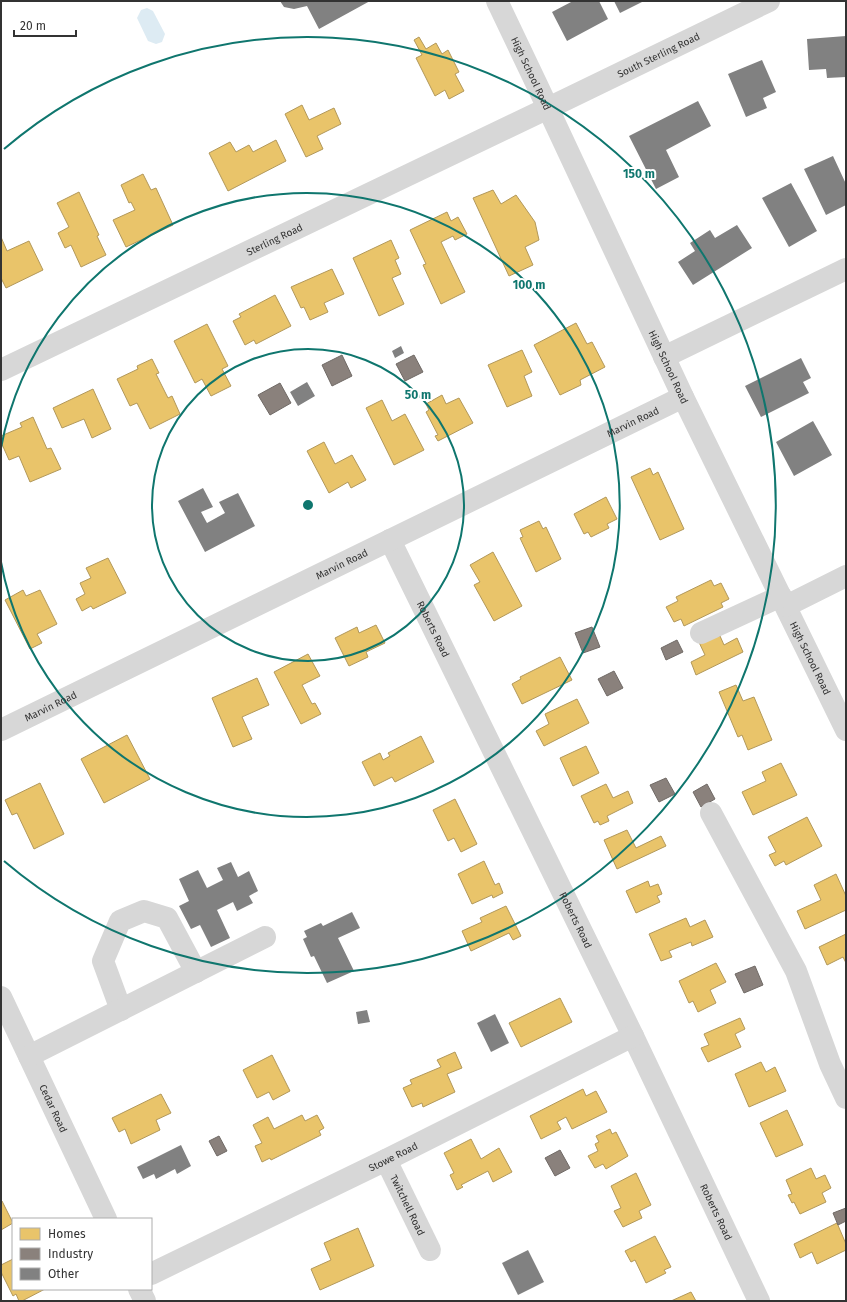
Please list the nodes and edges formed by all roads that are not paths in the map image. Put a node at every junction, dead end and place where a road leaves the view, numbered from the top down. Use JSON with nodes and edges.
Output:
{"nodes":[{"id":1,"x":497,"y":1,"type":"edge"},
{"id":2,"x":769,"y":1,"type":"edge"},
{"id":3,"x":548,"y":108,"type":"junction"},
{"id":4,"x":846,"y":269,"type":"edge"},
{"id":5,"x":664,"y":357,"type":"junction"},
{"id":6,"x":1,"y":370,"type":"edge"},
{"id":7,"x":683,"y":397,"type":"junction"},
{"id":8,"x":390,"y":540,"type":"junction"},
{"id":9,"x":846,"y":576,"type":"edge"},
{"id":10,"x":783,"y":601,"type":"junction"},
{"id":11,"x":700,"y":633,"type":"dead end"},
{"id":12,"x":1,"y":730,"type":"edge"},
{"id":13,"x":846,"y":730,"type":"edge"},
{"id":14,"x":711,"y":813,"type":"dead end"},
{"id":15,"x":265,"y":938,"type":"dead end"},
{"id":16,"x":196,"y":972,"type":"junction"},
{"id":17,"x":1,"y":997,"type":"edge"},
{"id":18,"x":121,"y":1010,"type":"junction"},
{"id":19,"x":633,"y":1036,"type":"junction"},
{"id":20,"x":29,"y":1056,"type":"junction"},
{"id":21,"x":846,"y":1098,"type":"edge"},
{"id":22,"x":386,"y":1160,"type":"junction"},
{"id":23,"x":106,"y":1218,"type":"edge"},
{"id":24,"x":430,"y":1250,"type":"dead end"},
{"id":25,"x":152,"y":1274,"type":"edge"},
{"id":26,"x":140,"y":1290,"type":"edge"},
{"id":27,"x":145,"y":1301,"type":"edge"},
{"id":28,"x":759,"y":1301,"type":"edge"}],
"edges":[{"from":1,"to":3,"type":"street","name":"High School Road"},
{"from":2,"to":3,"type":"street","name":"South Sterling Road"},
{"from":3,"to":5,"type":"street","name":"High School Road"},
{"from":3,"to":6,"type":"street","name":"Sterling Road"},
{"from":4,"to":5,"type":"street"},
{"from":5,"to":7,"type":"street","name":"High School Road"},
{"from":7,"to":8,"type":"street","name":"Marvin Road"},
{"from":7,"to":10,"type":"street","name":"High School Road"},
{"from":8,"to":12,"type":"street","name":"Marvin Road"},
{"from":8,"to":19,"type":"street","name":"Roberts Road"},
{"from":9,"to":10,"type":"street"},
{"from":10,"to":11,"type":"street"},
{"from":10,"to":13,"type":"street","name":"High School Road"},
{"from":14,"to":21,"type":"street"},
{"from":15,"to":16,"type":"street"},
{"from":16,"to":18,"type":"street"},
{"from":16,"to":18,"type":"street"},
{"from":17,"to":20,"type":"street","name":"Cedar Road"},
{"from":18,"to":20,"type":"street"},
{"from":19,"to":22,"type":"street","name":"Stowe Road"},
{"from":19,"to":28,"type":"street","name":"Roberts Road"},
{"from":20,"to":23,"type":"street","name":"Cedar Road"},
{"from":22,"to":24,"type":"street","name":"Twitchell Road"},
{"from":22,"to":25,"type":"street","name":"Stowe Road"},
{"from":26,"to":27,"type":"street"}]}
